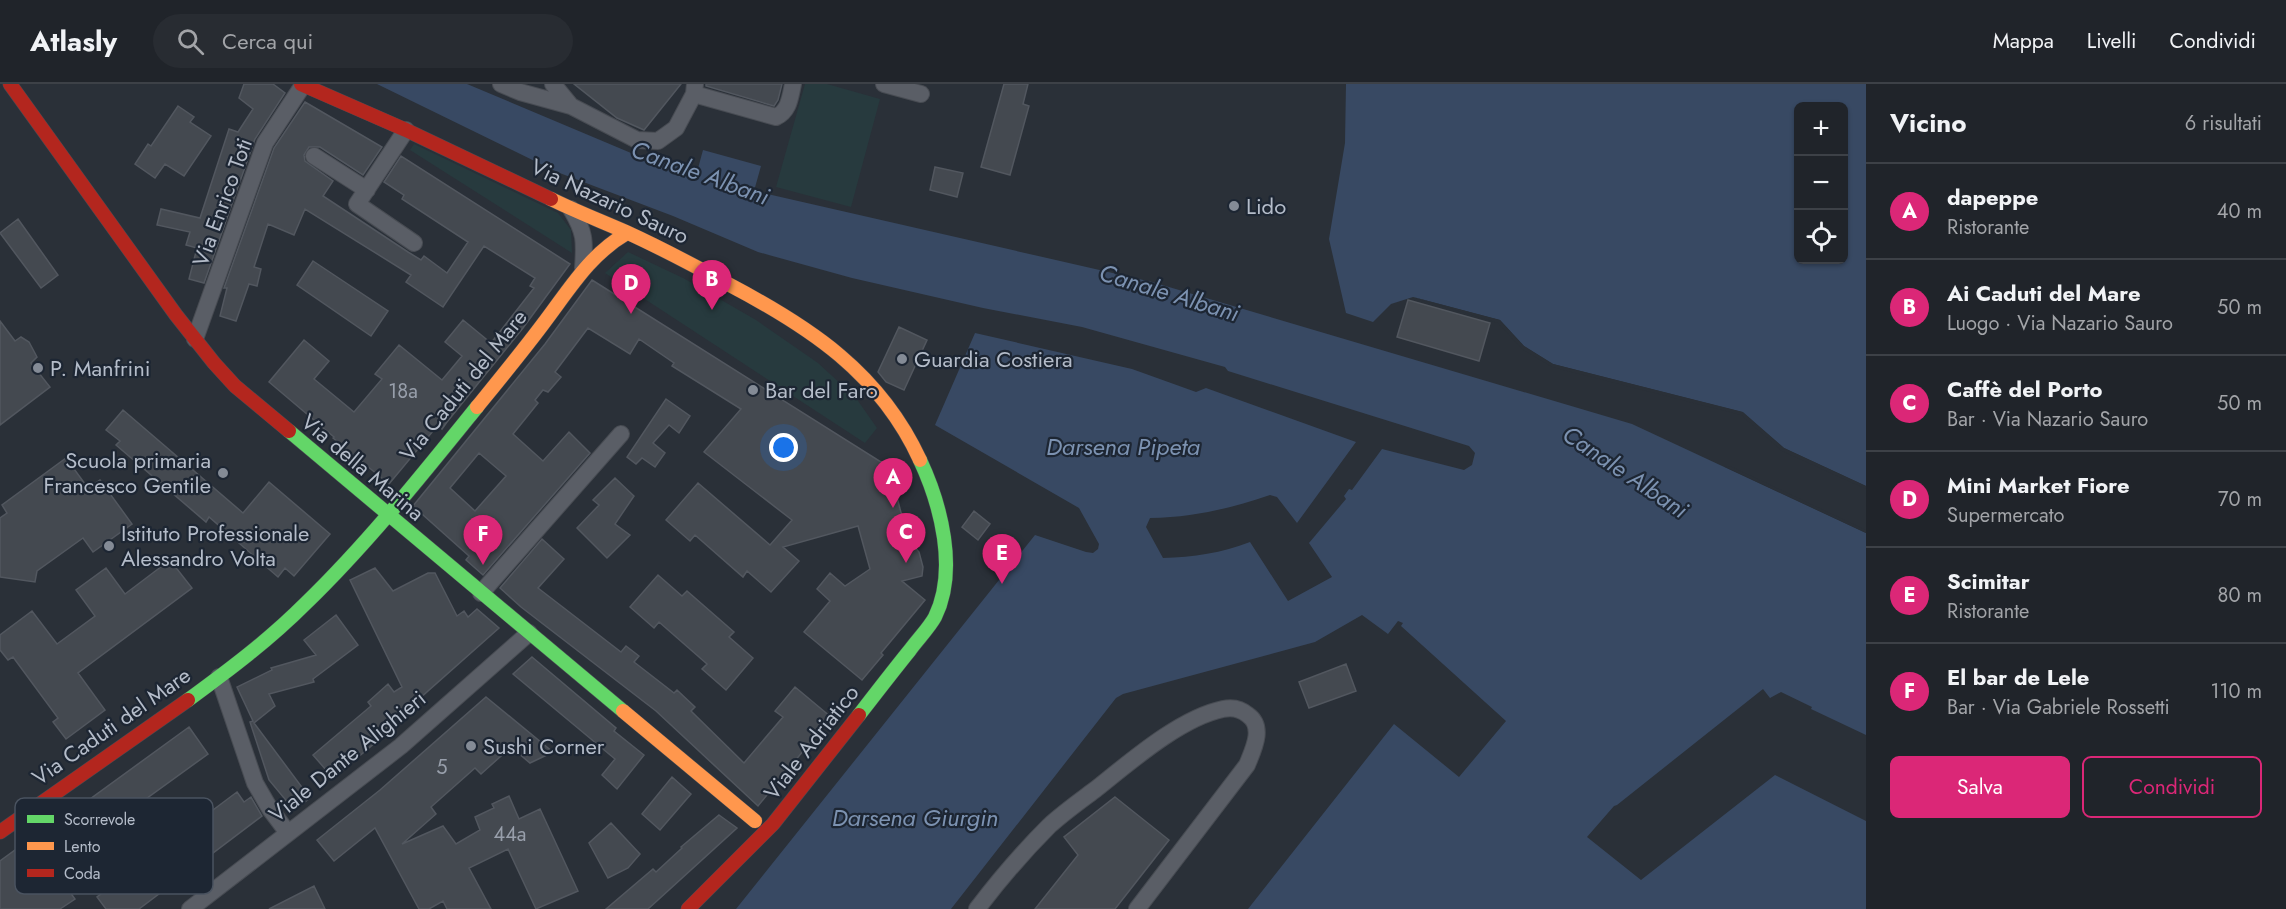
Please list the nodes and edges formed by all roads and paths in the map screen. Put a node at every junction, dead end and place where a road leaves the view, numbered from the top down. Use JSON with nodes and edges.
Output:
{"nodes":[{"id":1,"x":10,"y":84,"type":"edge"},
{"id":2,"x":501,"y":84,"type":"edge"},
{"id":3,"x":553,"y":84,"type":"edge"},
{"id":4,"x":793,"y":84,"type":"edge"},
{"id":5,"x":884,"y":84,"type":"edge"},
{"id":6,"x":302,"y":85,"type":"edge"},
{"id":7,"x":694,"y":89,"type":"edge"},
{"id":8,"x":921,"y":94,"type":"dead end"},
{"id":9,"x":571,"y":106,"type":"junction"},
{"id":10,"x":406,"y":130,"type":"junction"},
{"id":11,"x":315,"y":156,"type":"dead end"},
{"id":12,"x":367,"y":190,"type":"junction"},
{"id":13,"x":571,"y":209,"type":"junction"},
{"id":14,"x":627,"y":233,"type":"junction"},
{"id":15,"x":414,"y":243,"type":"dead end"},
{"id":16,"x":583,"y":268,"type":"junction"},
{"id":17,"x":195,"y":339,"type":"junction"},
{"id":18,"x":621,"y":434,"type":"dead end"},
{"id":19,"x":386,"y":514,"type":"junction"},
{"id":20,"x":946,"y":587,"type":"joint"},
{"id":21,"x":481,"y":593,"type":"junction"},
{"id":22,"x":529,"y":633,"type":"junction"},
{"id":23,"x":219,"y":677,"type":"junction"},
{"id":24,"x":48,"y":798,"type":"edge"},
{"id":25,"x":15,"y":821,"type":"edge"},
{"id":26,"x":755,"y":821,"type":"dead end"},
{"id":27,"x":0,"y":832,"type":"edge"},
{"id":28,"x":288,"y":833,"type":"junction"},
{"id":29,"x":213,"y":891,"type":"edge"},
{"id":30,"x":209,"y":894,"type":"edge"},
{"id":31,"x":190,"y":909,"type":"edge"},
{"id":32,"x":688,"y":909,"type":"edge"},
{"id":33,"x":977,"y":909,"type":"edge"},
{"id":34,"x":1137,"y":909,"type":"edge"}],
"edges":[{"from":1,"to":17,"type":"street","name":"Via della Marina"},
{"from":2,"to":9,"type":"street"},
{"from":3,"to":9,"type":"street"},
{"from":4,"to":7,"type":"street"},
{"from":5,"to":8,"type":"street"},
{"from":6,"to":10,"type":"street","name":"Via Nazario Sauro"},
{"from":6,"to":17,"type":"street","name":"Via Enrico Toti"},
{"from":7,"to":9,"type":"street"},
{"from":10,"to":12,"type":"street"},
{"from":10,"to":13,"type":"street","name":"Via Nazario Sauro"},
{"from":11,"to":12,"type":"street"},
{"from":12,"to":15,"type":"street"},
{"from":13,"to":14,"type":"street","name":"Via Nazario Sauro"},
{"from":13,"to":16,"type":"street"},
{"from":14,"to":16,"type":"street","name":"Via Caduti del Mare"},
{"from":14,"to":20,"type":"street","name":"Via Nazario Sauro"},
{"from":16,"to":19,"type":"street","name":"Via Caduti del Mare"},
{"from":17,"to":19,"type":"street","name":"Via della Marina"},
{"from":18,"to":21,"type":"street"},
{"from":19,"to":21,"type":"street","name":"Via della Marina"},
{"from":19,"to":23,"type":"street","name":"Via Caduti del Mare"},
{"from":20,"to":32,"type":"street","name":"Viale Adriatico"},
{"from":21,"to":22,"type":"street","name":"Via della Marina"},
{"from":22,"to":26,"type":"street","name":"Via della Marina"},
{"from":22,"to":28,"type":"street","name":"Viale Dante Alighieri"},
{"from":23,"to":24,"type":"street","name":"Via Caduti del Mare"},
{"from":23,"to":28,"type":"street","name":"Via Caduti del Mare"},
{"from":25,"to":27,"type":"street","name":"Via Caduti del Mare"},
{"from":28,"to":29,"type":"street","name":"Viale Dante Alighieri"},
{"from":30,"to":31,"type":"street","name":"Viale Dante Alighieri"},
{"from":33,"to":34,"type":"street"}]}
